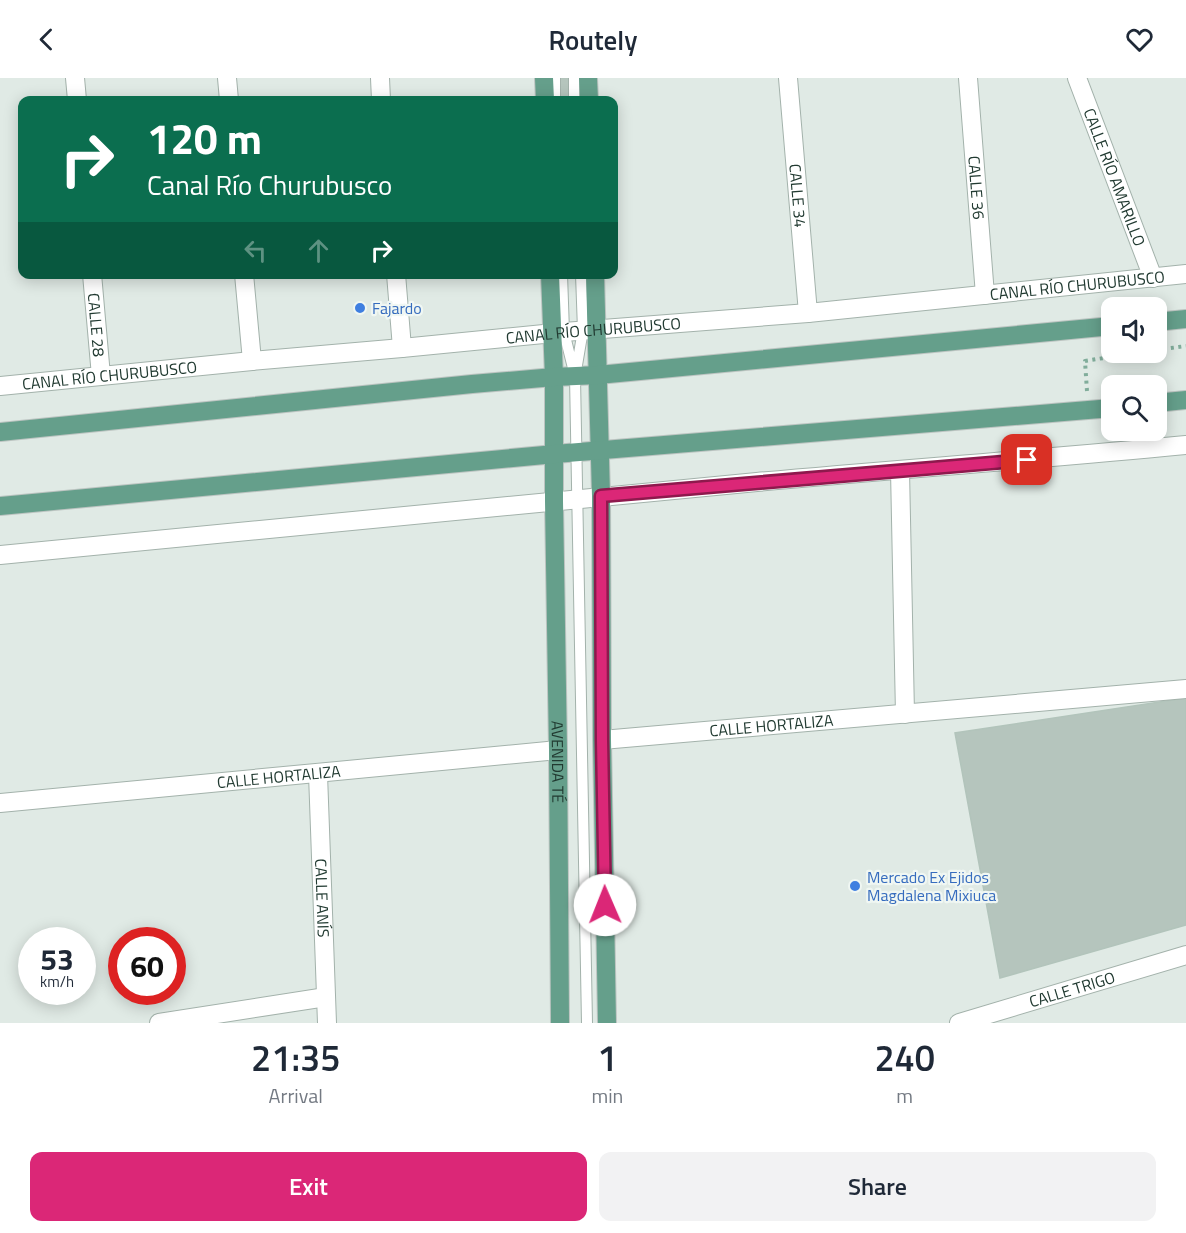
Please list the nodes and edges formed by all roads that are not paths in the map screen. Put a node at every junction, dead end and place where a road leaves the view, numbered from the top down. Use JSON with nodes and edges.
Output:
{"nodes":[{"id":1,"x":75,"y":78,"type":"edge"},
{"id":2,"x":228,"y":78,"type":"edge"},
{"id":3,"x":380,"y":78,"type":"edge"},
{"id":4,"x":544,"y":78,"type":"edge"},
{"id":5,"x":555,"y":78,"type":"edge"},
{"id":6,"x":574,"y":78,"type":"edge"},
{"id":7,"x":588,"y":78,"type":"edge"},
{"id":8,"x":788,"y":78,"type":"edge"},
{"id":9,"x":968,"y":78,"type":"edge"},
{"id":10,"x":1077,"y":78,"type":"edge"},
{"id":11,"x":77,"y":96,"type":"edge"},
{"id":12,"x":230,"y":96,"type":"edge"},
{"id":13,"x":381,"y":96,"type":"edge"},
{"id":14,"x":545,"y":96,"type":"edge"},
{"id":15,"x":555,"y":96,"type":"edge"},
{"id":16,"x":574,"y":96,"type":"edge"},
{"id":17,"x":589,"y":96,"type":"edge"},
{"id":18,"x":1186,"y":274,"type":"edge"},
{"id":19,"x":1153,"y":278,"type":"junction"},
{"id":20,"x":92,"y":279,"type":"edge"},
{"id":21,"x":244,"y":279,"type":"edge"},
{"id":22,"x":396,"y":279,"type":"edge"},
{"id":23,"x":551,"y":279,"type":"edge"},
{"id":24,"x":562,"y":279,"type":"edge"},
{"id":25,"x":582,"y":279,"type":"edge"},
{"id":26,"x":595,"y":279,"type":"edge"},
{"id":27,"x":984,"y":295,"type":"junction"},
{"id":28,"x":808,"y":313,"type":"junction"},
{"id":29,"x":1186,"y":319,"type":"edge"},
{"id":30,"x":1167,"y":321,"type":"edge"},
{"id":31,"x":1101,"y":327,"type":"edge"},
{"id":32,"x":590,"y":330,"type":"junction"},
{"id":33,"x":558,"y":332,"type":"junction"},
{"id":34,"x":402,"y":348,"type":"junction"},
{"id":35,"x":252,"y":361,"type":"junction"},
{"id":36,"x":598,"y":375,"type":"junction"},
{"id":37,"x":101,"y":376,"type":"junction"},
{"id":38,"x":575,"y":376,"type":"junction"},
{"id":39,"x":554,"y":377,"type":"junction"},
{"id":40,"x":0,"y":386,"type":"edge"},
{"id":41,"x":1186,"y":400,"type":"edge"},
{"id":42,"x":1167,"y":402,"type":"edge"},
{"id":43,"x":1101,"y":409,"type":"edge"},
{"id":44,"x":0,"y":432,"type":"edge"},
{"id":45,"x":1186,"y":445,"type":"edge"},
{"id":46,"x":598,"y":452,"type":"junction"},
{"id":47,"x":576,"y":453,"type":"junction"},
{"id":48,"x":555,"y":454,"type":"junction"},
{"id":49,"x":900,"y":470,"type":"junction"},
{"id":50,"x":601,"y":496,"type":"junction"},
{"id":51,"x":577,"y":498,"type":"junction"},
{"id":52,"x":554,"y":501,"type":"junction"},
{"id":53,"x":0,"y":506,"type":"edge"},
{"id":54,"x":0,"y":555,"type":"edge"},
{"id":55,"x":1186,"y":689,"type":"edge"},
{"id":56,"x":905,"y":714,"type":"junction"},
{"id":57,"x":602,"y":740,"type":"junction"},
{"id":58,"x":558,"y":750,"type":"junction"},
{"id":59,"x":318,"y":774,"type":"junction"},
{"id":60,"x":0,"y":803,"type":"edge"},
{"id":61,"x":1186,"y":955,"type":"edge"},
{"id":62,"x":326,"y":997,"type":"junction"},
{"id":63,"x":159,"y":1023,"type":"edge"},
{"id":64,"x":327,"y":1023,"type":"edge"},
{"id":65,"x":560,"y":1023,"type":"edge"},
{"id":66,"x":587,"y":1023,"type":"edge"},
{"id":67,"x":607,"y":1023,"type":"edge"},
{"id":68,"x":959,"y":1023,"type":"edge"}],
"edges":[{"from":1,"to":11,"type":"street"},
{"from":2,"to":12,"type":"street"},
{"from":3,"to":13,"type":"street"},
{"from":4,"to":14,"type":"main road"},
{"from":5,"to":15,"type":"lane"},
{"from":6,"to":16,"type":"lane"},
{"from":7,"to":17,"type":"main road"},
{"from":8,"to":28,"type":"street","name":"CALLE 34"},
{"from":9,"to":27,"type":"street","name":"CALLE 36"},
{"from":10,"to":19,"type":"street","name":"CALLE RÍO AMARILLO"},
{"from":18,"to":19,"type":"street","name":"CANAL RÍO CHURUBUSCO"},
{"from":19,"to":27,"type":"street","name":"CANAL RÍO CHURUBUSCO"},
{"from":20,"to":37,"type":"street","name":"CALLE 28"},
{"from":21,"to":35,"type":"street"},
{"from":22,"to":34,"type":"street"},
{"from":23,"to":33,"type":"main road","name":"AVENIDA TÉ"},
{"from":24,"to":33,"type":"lane"},
{"from":25,"to":32,"type":"lane"},
{"from":26,"to":32,"type":"main road"},
{"from":27,"to":28,"type":"street","name":"CANAL RÍO CHURUBUSCO"},
{"from":28,"to":32,"type":"street","name":"CANAL RÍO CHURUBUSCO"},
{"from":29,"to":30,"type":"main road"},
{"from":31,"to":36,"type":"main road"},
{"from":32,"to":33,"type":"street","name":"CANAL RÍO CHURUBUSCO"},
{"from":32,"to":36,"type":"main road"},
{"from":32,"to":38,"type":"lane"},
{"from":33,"to":34,"type":"street","name":"CANAL RÍO CHURUBUSCO"},
{"from":33,"to":38,"type":"lane"},
{"from":33,"to":39,"type":"main road","name":"AVENIDA TÉ"},
{"from":34,"to":35,"type":"street","name":"CANAL RÍO CHURUBUSCO"},
{"from":35,"to":37,"type":"street","name":"CANAL RÍO CHURUBUSCO"},
{"from":36,"to":38,"type":"main road"},
{"from":36,"to":46,"type":"main road"},
{"from":37,"to":40,"type":"street","name":"CANAL RÍO CHURUBUSCO"},
{"from":38,"to":39,"type":"main road"},
{"from":38,"to":47,"type":"lane"},
{"from":39,"to":44,"type":"main road"},
{"from":39,"to":48,"type":"main road","name":"AVENIDA TÉ"},
{"from":41,"to":42,"type":"main road"},
{"from":43,"to":46,"type":"main road"},
{"from":45,"to":49,"type":"street"},
{"from":46,"to":47,"type":"main road"},
{"from":46,"to":50,"type":"main road"},
{"from":47,"to":48,"type":"main road"},
{"from":47,"to":51,"type":"lane"},
{"from":48,"to":52,"type":"main road","name":"AVENIDA TÉ"},
{"from":48,"to":53,"type":"main road"},
{"from":49,"to":50,"type":"street"},
{"from":49,"to":56,"type":"street"},
{"from":50,"to":51,"type":"street"},
{"from":50,"to":57,"type":"main road"},
{"from":51,"to":52,"type":"street"},
{"from":51,"to":66,"type":"lane"},
{"from":52,"to":54,"type":"street"},
{"from":52,"to":58,"type":"main road","name":"AVENIDA TÉ"},
{"from":55,"to":56,"type":"street","name":"CALLE HORTALIZA"},
{"from":56,"to":57,"type":"street","name":"CALLE HORTALIZA"},
{"from":57,"to":67,"type":"main road"},
{"from":58,"to":59,"type":"street","name":"CALLE HORTALIZA"},
{"from":58,"to":65,"type":"main road","name":"AVENIDA TÉ"},
{"from":59,"to":60,"type":"street","name":"CALLE HORTALIZA"},
{"from":59,"to":62,"type":"street","name":"CALLE ANÍS"},
{"from":61,"to":68,"type":"street","name":"CALLE TRIGO"},
{"from":62,"to":63,"type":"street"},
{"from":62,"to":64,"type":"street","name":"CALLE ANÍS"}]}
